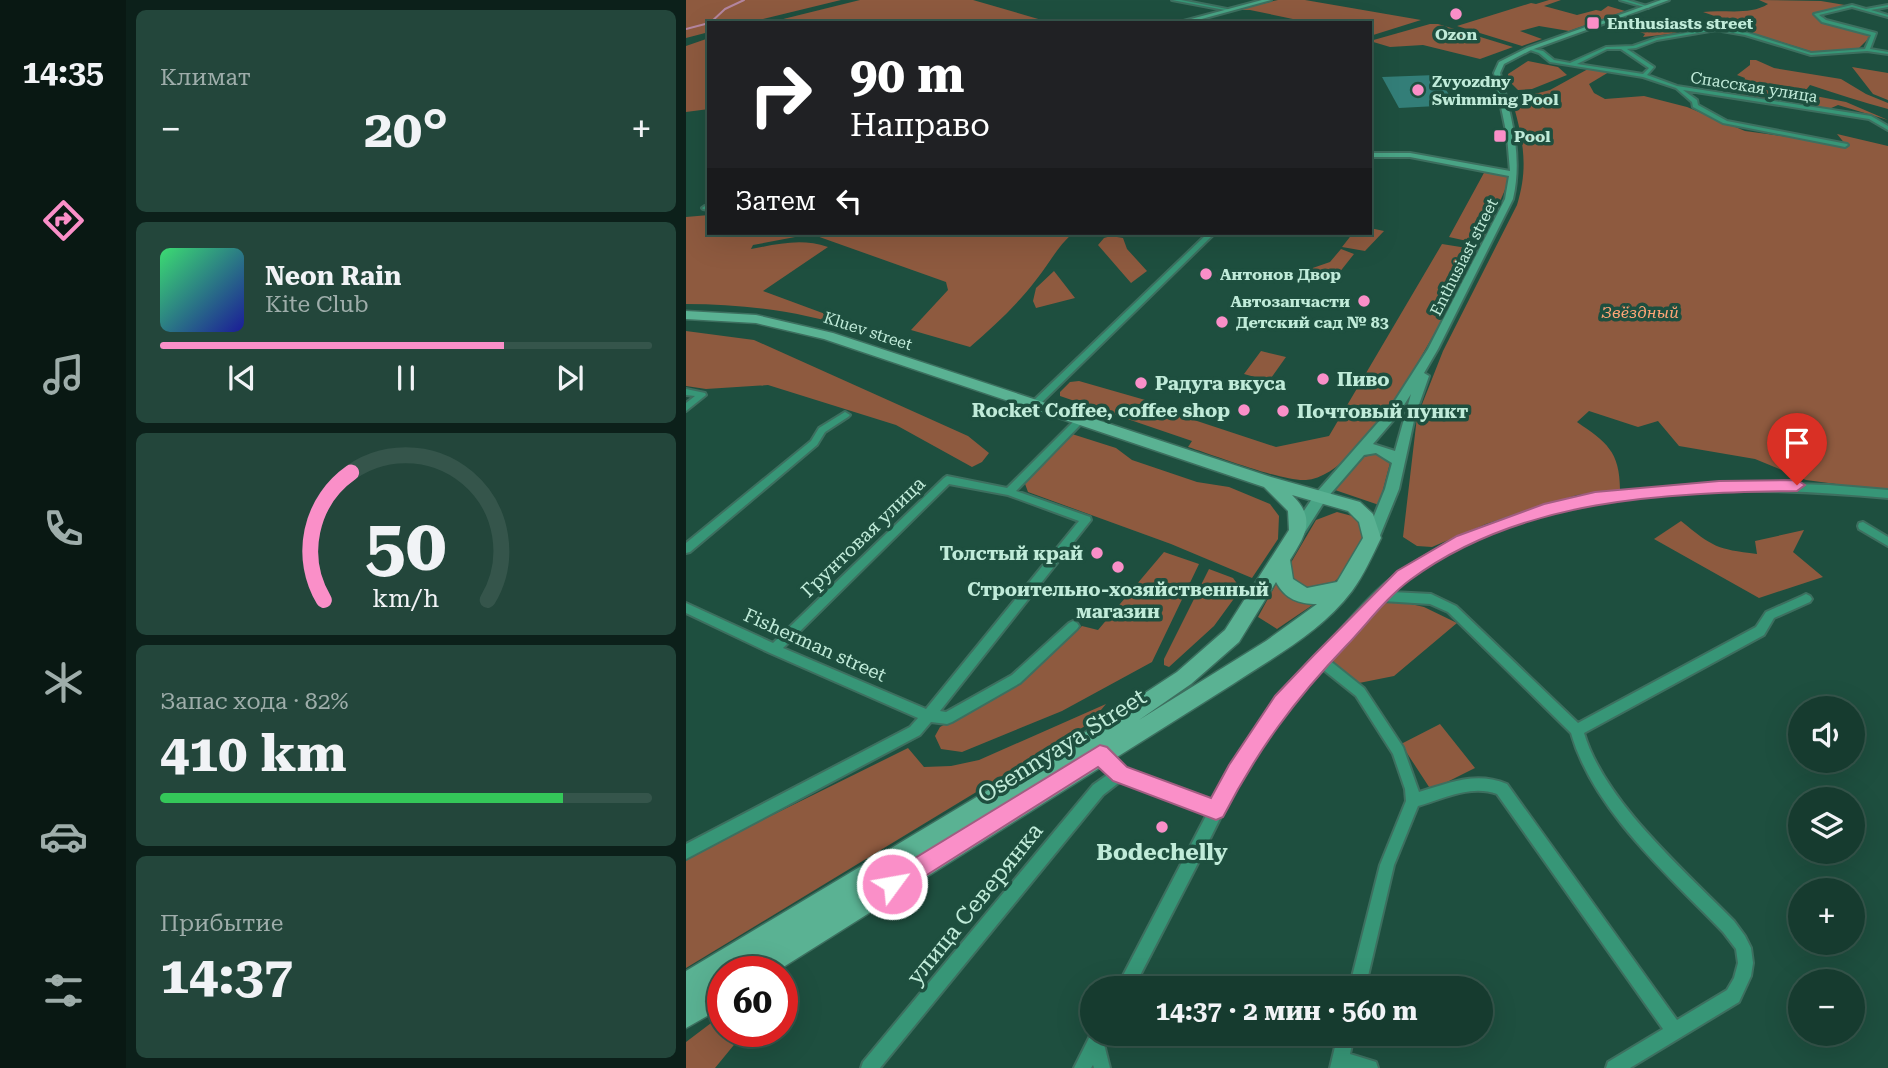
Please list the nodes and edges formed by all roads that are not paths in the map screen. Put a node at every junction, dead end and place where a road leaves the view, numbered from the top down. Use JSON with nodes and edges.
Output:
{"nodes":[{"id":1,"x":1174,"y":0,"type":"edge"},
{"id":2,"x":1268,"y":0,"type":"edge"},
{"id":3,"x":1622,"y":0,"type":"edge"},
{"id":4,"x":1666,"y":0,"type":"edge"},
{"id":5,"x":1648,"y":6,"type":"junction"},
{"id":6,"x":1888,"y":6,"type":"edge"},
{"id":7,"x":1865,"y":9,"type":"junction"},
{"id":8,"x":1209,"y":11,"type":"junction"},
{"id":9,"x":1888,"y":16,"type":"edge"},
{"id":10,"x":1184,"y":21,"type":"edge"},
{"id":11,"x":1874,"y":34,"type":"junction"},
{"id":12,"x":1881,"y":34,"type":"dead end"},
{"id":13,"x":1622,"y":48,"type":"junction"},
{"id":14,"x":1529,"y":49,"type":"junction"},
{"id":15,"x":1867,"y":50,"type":"junction"},
{"id":16,"x":1888,"y":53,"type":"edge"},
{"id":17,"x":1573,"y":65,"type":"junction"},
{"id":18,"x":1644,"y":76,"type":"junction"},
{"id":19,"x":1676,"y":87,"type":"junction"},
{"id":20,"x":1888,"y":128,"type":"edge"},
{"id":21,"x":1845,"y":145,"type":"dead end"},
{"id":22,"x":1372,"y":156,"type":"edge"},
{"id":23,"x":1514,"y":174,"type":"junction"},
{"id":24,"x":1210,"y":235,"type":"edge"},
{"id":25,"x":686,"y":315,"type":"edge"},
{"id":26,"x":1433,"y":349,"type":"junction"},
{"id":27,"x":686,"y":392,"type":"edge"},
{"id":28,"x":1034,"y":405,"type":"junction"},
{"id":29,"x":686,"y":408,"type":"edge"},
{"id":30,"x":845,"y":415,"type":"dead end"},
{"id":31,"x":1081,"y":419,"type":"junction"},
{"id":32,"x":1359,"y":452,"type":"junction"},
{"id":33,"x":1399,"y":463,"type":"junction"},
{"id":34,"x":1268,"y":482,"type":"junction"},
{"id":35,"x":1009,"y":492,"type":"junction"},
{"id":36,"x":1888,"y":494,"type":"edge"},
{"id":37,"x":1321,"y":496,"type":"junction"},
{"id":38,"x":1863,"y":526,"type":"dead end"},
{"id":39,"x":1298,"y":531,"type":"junction"},
{"id":40,"x":1373,"y":538,"type":"junction"},
{"id":41,"x":1888,"y":542,"type":"edge"},
{"id":42,"x":686,"y":549,"type":"edge"},
{"id":43,"x":1281,"y":561,"type":"junction"},
{"id":44,"x":1345,"y":587,"type":"junction"},
{"id":45,"x":1380,"y":596,"type":"junction"},
{"id":46,"x":1806,"y":599,"type":"dead end"},
{"id":47,"x":686,"y":608,"type":"edge"},
{"id":48,"x":1073,"y":626,"type":"dead end"},
{"id":49,"x":774,"y":649,"type":"junction"},
{"id":50,"x":1320,"y":660,"type":"junction"},
{"id":51,"x":928,"y":716,"type":"junction"},
{"id":52,"x":1577,"y":730,"type":"junction"},
{"id":53,"x":1100,"y":754,"type":"junction"},
{"id":54,"x":1120,"y":774,"type":"junction"},
{"id":55,"x":1413,"y":801,"type":"junction"},
{"id":56,"x":1216,"y":810,"type":"junction"},
{"id":57,"x":686,"y":852,"type":"edge"},
{"id":58,"x":777,"y":956,"type":"edge"},
{"id":59,"x":1131,"y":976,"type":"edge"},
{"id":60,"x":1360,"y":976,"type":"edge"},
{"id":61,"x":686,"y":986,"type":"edge"},
{"id":62,"x":707,"y":1000,"type":"edge"},
{"id":63,"x":686,"y":1014,"type":"edge"},
{"id":64,"x":1675,"y":1031,"type":"junction"},
{"id":65,"x":1093,"y":1046,"type":"edge"},
{"id":66,"x":1098,"y":1046,"type":"edge"},
{"id":67,"x":1343,"y":1046,"type":"edge"},
{"id":68,"x":1339,"y":1064,"type":"edge"},
{"id":69,"x":869,"y":1068,"type":"edge"},
{"id":70,"x":1082,"y":1068,"type":"edge"},
{"id":71,"x":1102,"y":1068,"type":"edge"},
{"id":72,"x":1370,"y":1068,"type":"edge"},
{"id":73,"x":1614,"y":1068,"type":"edge"}],
"edges":[{"from":1,"to":8,"type":"street"},
{"from":2,"to":8,"type":"main road"},
{"from":3,"to":5,"type":"street"},
{"from":4,"to":5,"type":"main road","name":"Enthusiast street"},
{"from":5,"to":14,"type":"main road","name":"Enthusiast street"},
{"from":6,"to":7,"type":"street"},
{"from":7,"to":9,"type":"street"},
{"from":7,"to":11,"type":"street"},
{"from":8,"to":10,"type":"main road"},
{"from":11,"to":12,"type":"street"},
{"from":11,"to":15,"type":"street"},
{"from":13,"to":15,"type":"street"},
{"from":13,"to":17,"type":"street"},
{"from":13,"to":18,"type":"street"},
{"from":14,"to":17,"type":"street","name":"Спасская улица"},
{"from":14,"to":23,"type":"main road","name":"Enthusiast street"},
{"from":15,"to":16,"type":"street"},
{"from":17,"to":18,"type":"street","name":"Спасская улица"},
{"from":18,"to":19,"type":"street","name":"Спасская улица"},
{"from":19,"to":20,"type":"street","name":"Спасская улица"},
{"from":19,"to":21,"type":"street"},
{"from":22,"to":23,"type":"main road"},
{"from":23,"to":26,"type":"main road","name":"Enthusiast street"},
{"from":24,"to":28,"type":"street"},
{"from":25,"to":28,"type":"main road","name":"Kluev street"},
{"from":26,"to":32,"type":"main road"},
{"from":26,"to":33,"type":"main road"},
{"from":27,"to":29,"type":"street"},
{"from":28,"to":31,"type":"main road"},
{"from":30,"to":42,"type":"street"},
{"from":31,"to":34,"type":"main road"},
{"from":31,"to":35,"type":"street"},
{"from":32,"to":33,"type":"main road"},
{"from":32,"to":37,"type":"main road"},
{"from":33,"to":40,"type":"main road"},
{"from":34,"to":37,"type":"main road"},
{"from":34,"to":39,"type":"main road"},
{"from":35,"to":49,"type":"street","name":"Грунтовая улица"},
{"from":35,"to":51,"type":"street"},
{"from":36,"to":45,"type":"street"},
{"from":37,"to":39,"type":"main road"},
{"from":37,"to":40,"type":"main road"},
{"from":38,"to":41,"type":"street"},
{"from":39,"to":43,"type":"main road"},
{"from":40,"to":44,"type":"main road","name":"Osennyaya Street"},
{"from":43,"to":44,"type":"main road"},
{"from":43,"to":61,"type":"main road","name":"Osennyaya Street"},
{"from":44,"to":53,"type":"main road","name":"Osennyaya Street"},
{"from":45,"to":50,"type":"street"},
{"from":45,"to":52,"type":"street"},
{"from":46,"to":52,"type":"street"},
{"from":47,"to":49,"type":"street","name":"Fisherman street"},
{"from":48,"to":51,"type":"street"},
{"from":49,"to":51,"type":"street","name":"Fisherman street"},
{"from":50,"to":55,"type":"street"},
{"from":50,"to":56,"type":"street"},
{"from":51,"to":57,"type":"street"},
{"from":52,"to":64,"type":"street"},
{"from":53,"to":54,"type":"street"},
{"from":53,"to":58,"type":"main road","name":"Osennyaya Street"},
{"from":54,"to":56,"type":"street"},
{"from":54,"to":69,"type":"street","name":"улица Северянка"},
{"from":55,"to":60,"type":"street"},
{"from":55,"to":64,"type":"street"},
{"from":56,"to":59,"type":"street"},
{"from":62,"to":63,"type":"main road"},
{"from":64,"to":73,"type":"street"},
{"from":65,"to":70,"type":"street"},
{"from":66,"to":71,"type":"street"},
{"from":67,"to":68,"type":"street"},
{"from":68,"to":72,"type":"street"}]}
